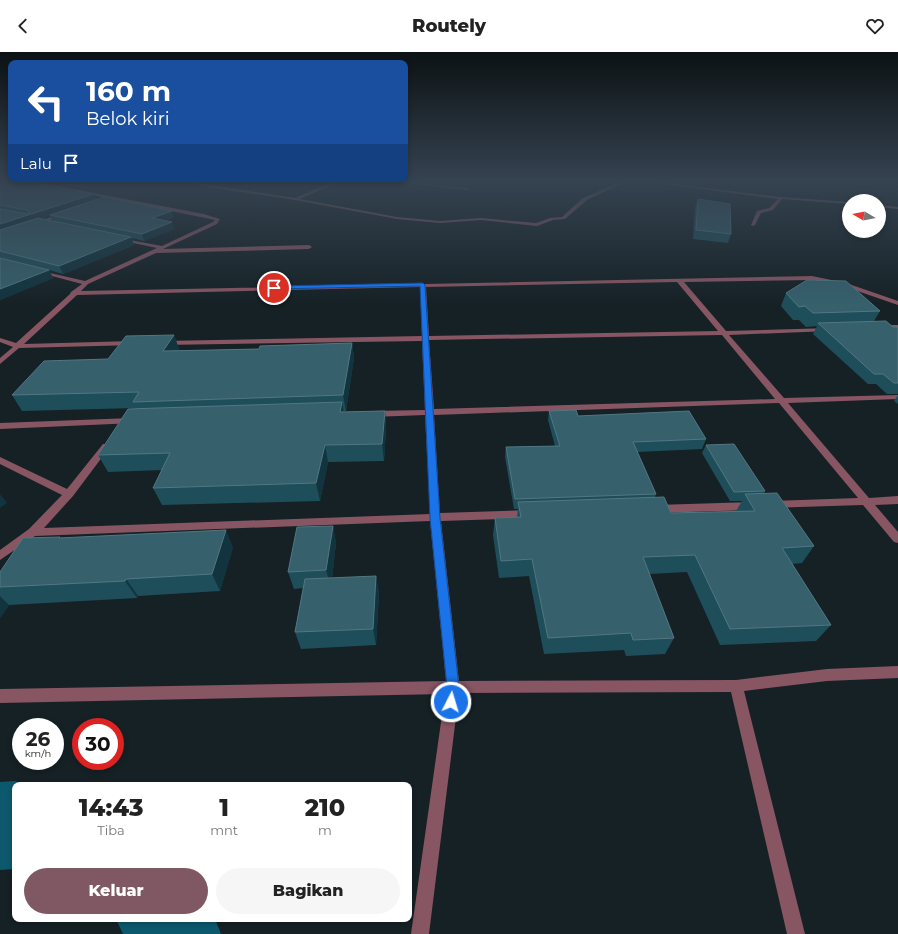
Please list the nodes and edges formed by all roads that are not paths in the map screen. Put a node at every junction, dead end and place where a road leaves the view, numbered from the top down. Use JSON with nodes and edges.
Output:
{"nodes":[{"id":1,"x":37,"y":223,"type":"edge"},
{"id":2,"x":44,"y":223,"type":"edge"},
{"id":3,"x":215,"y":223,"type":"edge"},
{"id":4,"x":522,"y":223,"type":"edge"},
{"id":5,"x":542,"y":223,"type":"edge"},
{"id":6,"x":54,"y":226,"type":"edge"},
{"id":7,"x":26,"y":227,"type":"edge"},
{"id":8,"x":115,"y":238,"type":"edge"},
{"id":9,"x":160,"y":247,"type":"junction"},
{"id":10,"x":309,"y":247,"type":"dead end"},
{"id":11,"x":151,"y":251,"type":"junction"},
{"id":12,"x":36,"y":270,"type":"edge"},
{"id":13,"x":679,"y":280,"type":"junction"},
{"id":14,"x":86,"y":283,"type":"junction"},
{"id":15,"x":423,"y":285,"type":"junction"},
{"id":16,"x":73,"y":293,"type":"junction"},
{"id":17,"x":898,"y":303,"type":"edge"},
{"id":18,"x":898,"y":326,"type":"edge"},
{"id":19,"x":874,"y":327,"type":"edge"},
{"id":20,"x":835,"y":329,"type":"edge"},
{"id":21,"x":724,"y":333,"type":"junction"},
{"id":22,"x":425,"y":337,"type":"junction"},
{"id":23,"x":0,"y":340,"type":"edge"},
{"id":24,"x":138,"y":343,"type":"edge"},
{"id":25,"x":154,"y":343,"type":"edge"},
{"id":26,"x":18,"y":346,"type":"junction"},
{"id":27,"x":0,"y":362,"type":"edge"},
{"id":28,"x":898,"y":397,"type":"edge"},
{"id":29,"x":780,"y":401,"type":"junction"},
{"id":30,"x":429,"y":412,"type":"junction"},
{"id":31,"x":365,"y":414,"type":"edge"},
{"id":32,"x":142,"y":420,"type":"edge"},
{"id":33,"x":126,"y":421,"type":"junction"},
{"id":34,"x":0,"y":426,"type":"edge"},
{"id":35,"x":0,"y":460,"type":"edge"},
{"id":36,"x":69,"y":494,"type":"junction"},
{"id":37,"x":898,"y":500,"type":"edge"},
{"id":38,"x":867,"y":501,"type":"junction"},
{"id":39,"x":647,"y":510,"type":"edge"},
{"id":40,"x":537,"y":514,"type":"edge"},
{"id":41,"x":435,"y":518,"type":"junction"},
{"id":42,"x":33,"y":532,"type":"junction"},
{"id":43,"x":898,"y":539,"type":"edge"},
{"id":44,"x":0,"y":556,"type":"edge"},
{"id":45,"x":898,"y":672,"type":"edge"},
{"id":46,"x":736,"y":686,"type":"junction"},
{"id":47,"x":453,"y":687,"type":"junction"},
{"id":48,"x":0,"y":696,"type":"edge"},
{"id":49,"x":420,"y":934,"type":"edge"},
{"id":50,"x":796,"y":934,"type":"edge"}],
"edges":[{"from":1,"to":7,"type":"street"},
{"from":2,"to":6,"type":"street"},
{"from":3,"to":9,"type":"street"},
{"from":4,"to":5,"type":"street"},
{"from":8,"to":9,"type":"street"},
{"from":9,"to":11,"type":"street"},
{"from":10,"to":11,"type":"street"},
{"from":11,"to":14,"type":"street"},
{"from":12,"to":14,"type":"street"},
{"from":13,"to":15,"type":"street"},
{"from":13,"to":17,"type":"street"},
{"from":13,"to":21,"type":"street"},
{"from":14,"to":16,"type":"street"},
{"from":15,"to":16,"type":"street"},
{"from":15,"to":22,"type":"street"},
{"from":16,"to":26,"type":"street"},
{"from":18,"to":19,"type":"street"},
{"from":20,"to":21,"type":"street"},
{"from":21,"to":22,"type":"street"},
{"from":21,"to":29,"type":"street"},
{"from":22,"to":25,"type":"street"},
{"from":22,"to":30,"type":"street"},
{"from":23,"to":26,"type":"street"},
{"from":24,"to":26,"type":"street"},
{"from":26,"to":27,"type":"street"},
{"from":28,"to":29,"type":"street"},
{"from":29,"to":30,"type":"street"},
{"from":29,"to":38,"type":"street"},
{"from":30,"to":31,"type":"street"},
{"from":30,"to":41,"type":"street"},
{"from":32,"to":33,"type":"street"},
{"from":33,"to":34,"type":"street"},
{"from":33,"to":36,"type":"street"},
{"from":35,"to":36,"type":"street"},
{"from":36,"to":42,"type":"street"},
{"from":37,"to":38,"type":"street"},
{"from":38,"to":39,"type":"street"},
{"from":38,"to":43,"type":"street"},
{"from":40,"to":41,"type":"street"},
{"from":41,"to":42,"type":"street"},
{"from":41,"to":47,"type":"street"},
{"from":42,"to":44,"type":"street"},
{"from":45,"to":46,"type":"street"},
{"from":46,"to":47,"type":"street"},
{"from":46,"to":50,"type":"street"},
{"from":47,"to":48,"type":"street"},
{"from":47,"to":49,"type":"street"}]}
